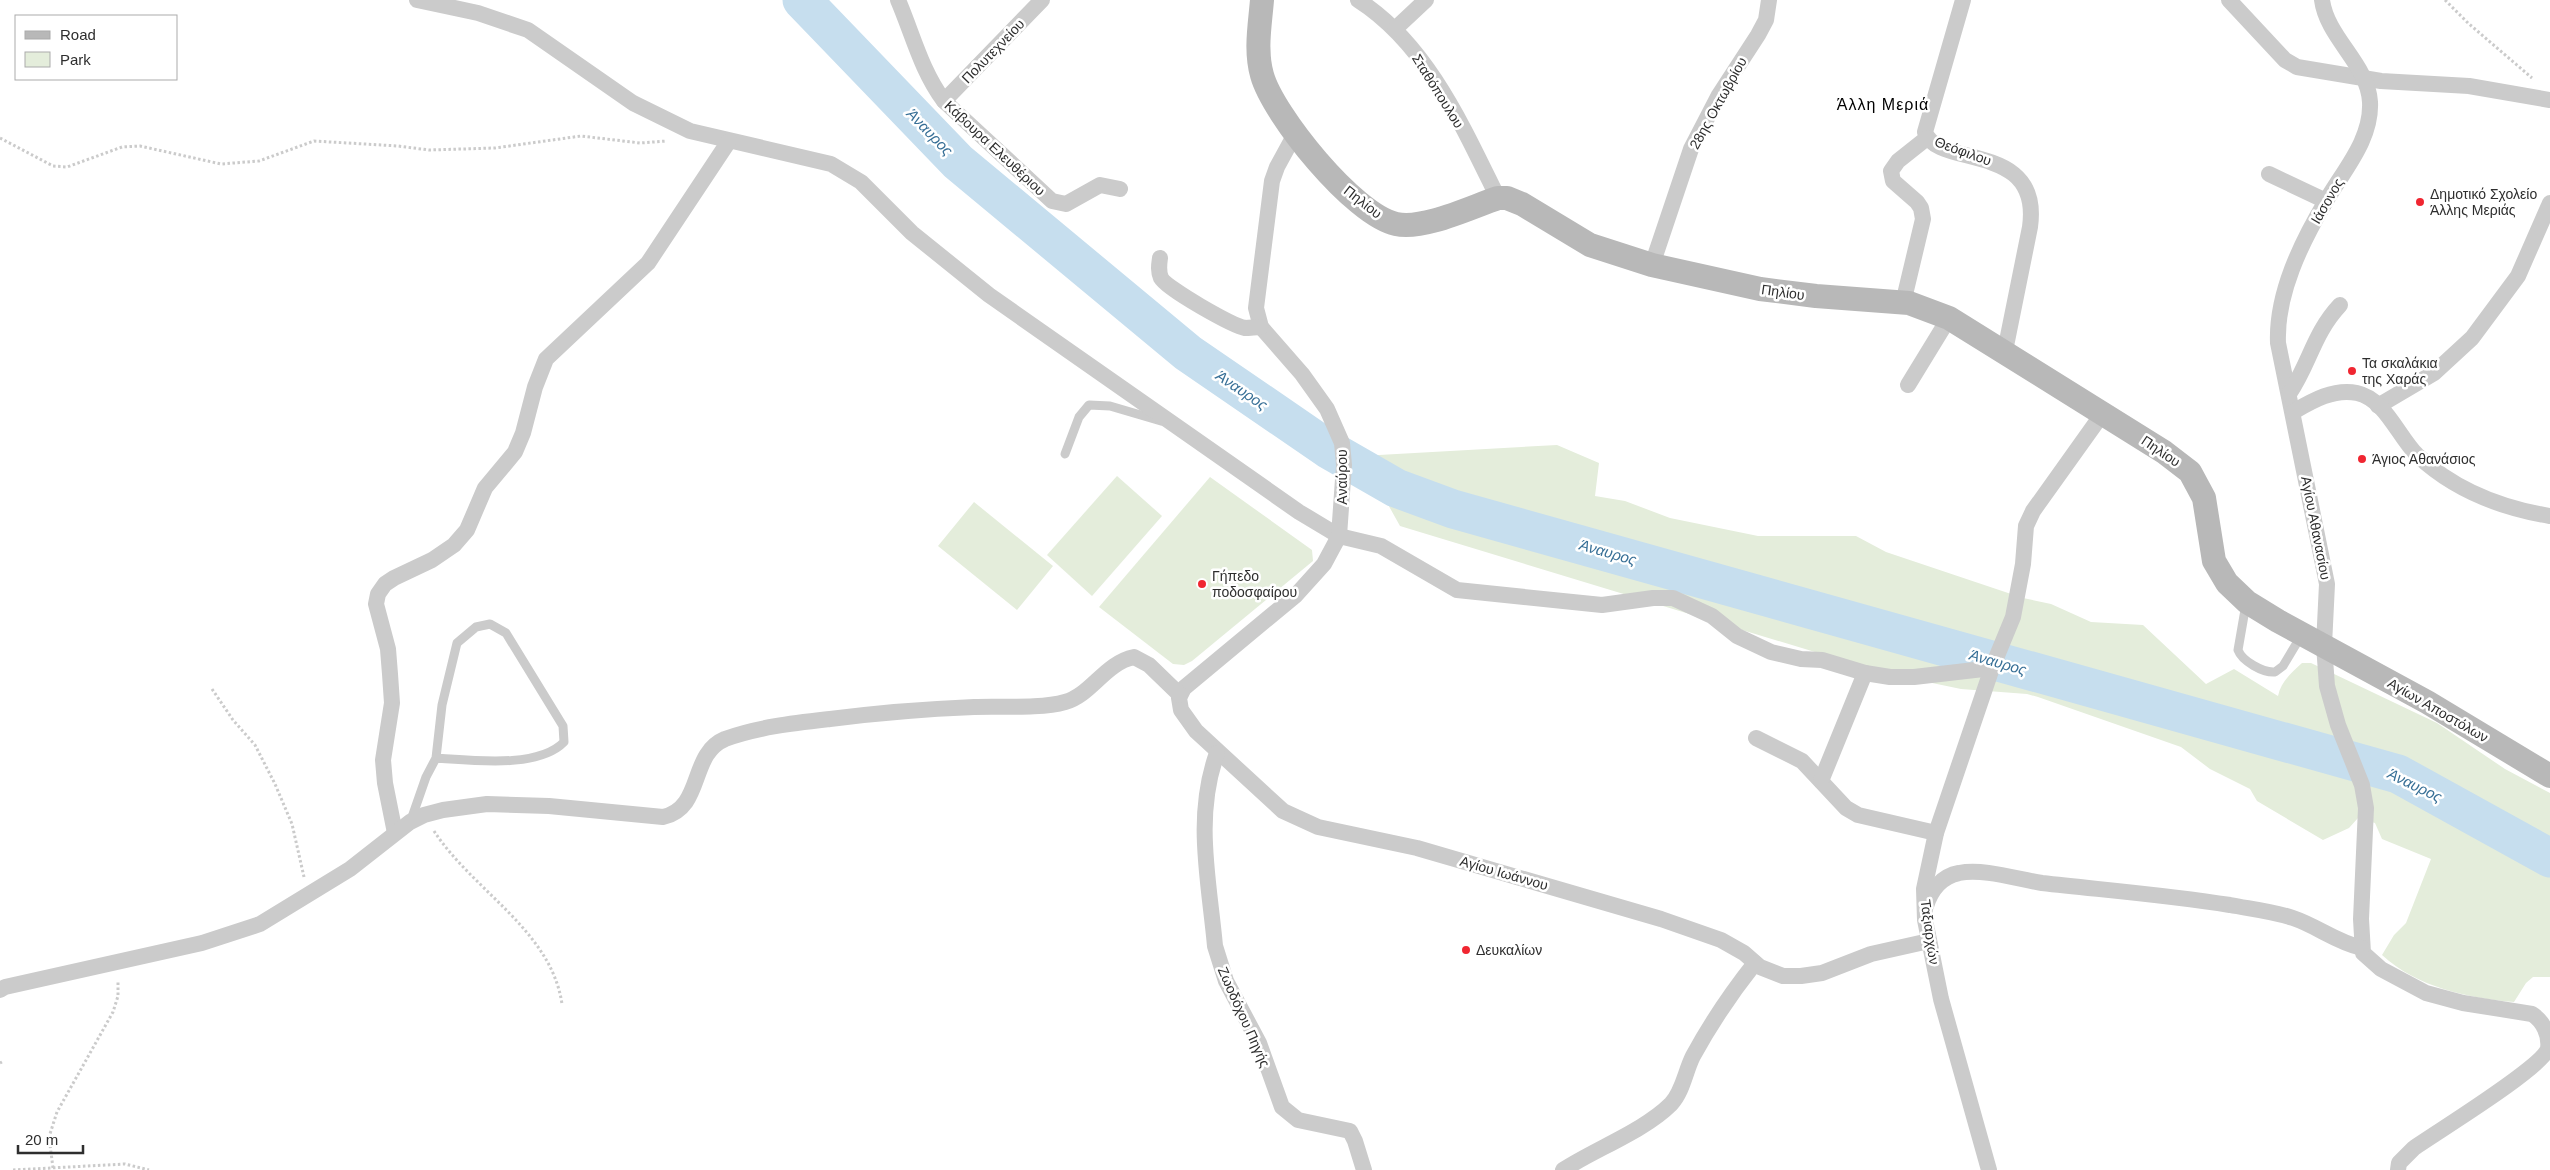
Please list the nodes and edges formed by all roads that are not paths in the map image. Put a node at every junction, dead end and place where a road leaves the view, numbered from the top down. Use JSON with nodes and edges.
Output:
{"nodes":[{"id":1,"x":418,"y":0,"type":"edge"},
{"id":2,"x":898,"y":0,"type":"edge"},
{"id":3,"x":1042,"y":0,"type":"edge"},
{"id":4,"x":1262,"y":0,"type":"edge"},
{"id":5,"x":1358,"y":0,"type":"edge"},
{"id":6,"x":1426,"y":0,"type":"edge"},
{"id":7,"x":1769,"y":0,"type":"edge"},
{"id":8,"x":1963,"y":0,"type":"edge"},
{"id":9,"x":2234,"y":2,"type":"edge"},
{"id":10,"x":2326,"y":5,"type":"edge"},
{"id":11,"x":1395,"y":29,"type":"junction"},
{"id":12,"x":2361,"y":77,"type":"junction"},
{"id":13,"x":2550,"y":100,"type":"edge"},
{"id":14,"x":944,"y":101,"type":"junction"},
{"id":15,"x":1295,"y":134,"type":"junction"},
{"id":16,"x":1927,"y":138,"type":"junction"},
{"id":17,"x":729,"y":141,"type":"junction"},
{"id":18,"x":2269,"y":174,"type":"dead end"},
{"id":19,"x":1120,"y":189,"type":"dead end"},
{"id":20,"x":1498,"y":198,"type":"junction"},
{"id":21,"x":2326,"y":201,"type":"junction"},
{"id":22,"x":2550,"y":203,"type":"edge"},
{"id":23,"x":1160,"y":258,"type":"dead end"},
{"id":24,"x":1652,"y":265,"type":"junction"},
{"id":25,"x":1903,"y":302,"type":"junction"},
{"id":26,"x":2340,"y":305,"type":"dead end"},
{"id":27,"x":1949,"y":318,"type":"junction"},
{"id":28,"x":1261,"y":327,"type":"junction"},
{"id":29,"x":2005,"y":351,"type":"junction"},
{"id":30,"x":1908,"y":385,"type":"dead end"},
{"id":31,"x":2290,"y":394,"type":"junction"},
{"id":32,"x":2378,"y":406,"type":"junction"},
{"id":33,"x":2293,"y":412,"type":"junction"},
{"id":34,"x":2103,"y":413,"type":"junction"},
{"id":35,"x":1175,"y":425,"type":"junction"},
{"id":36,"x":1065,"y":454,"type":"dead end"},
{"id":37,"x":2550,"y":516,"type":"edge"},
{"id":38,"x":1339,"y":536,"type":"junction"},
{"id":39,"x":2247,"y":602,"type":"junction"},
{"id":40,"x":2303,"y":634,"type":"junction"},
{"id":41,"x":2324,"y":646,"type":"junction"},
{"id":42,"x":1993,"y":666,"type":"junction"},
{"id":43,"x":1865,"y":673,"type":"junction"},
{"id":44,"x":1180,"y":695,"type":"junction"},
{"id":45,"x":1756,"y":738,"type":"dead end"},
{"id":46,"x":1217,"y":752,"type":"junction"},
{"id":47,"x":436,"y":758,"type":"junction"},
{"id":48,"x":2550,"y":776,"type":"edge"},
{"id":49,"x":1821,"y":781,"type":"junction"},
{"id":50,"x":417,"y":818,"type":"junction"},
{"id":51,"x":395,"y":833,"type":"junction"},
{"id":52,"x":1936,"y":833,"type":"junction"},
{"id":53,"x":1924,"y":913,"type":"junction"},
{"id":54,"x":1929,"y":941,"type":"junction"},
{"id":55,"x":2362,"y":948,"type":"junction"},
{"id":56,"x":1755,"y":963,"type":"junction"},
{"id":57,"x":0,"y":990,"type":"edge"},
{"id":58,"x":1364,"y":1170,"type":"edge"},
{"id":59,"x":1563,"y":1170,"type":"edge"},
{"id":60,"x":1989,"y":1170,"type":"edge"},
{"id":61,"x":2398,"y":1170,"type":"edge"}],
"edges":[{"from":1,"to":17,"type":"street"},
{"from":2,"to":14,"type":"street","name":"Κάβουρα Ελευθέριου"},
{"from":3,"to":14,"type":"street","name":"Πολυτεχνείου"},
{"from":4,"to":15,"type":"main road","name":"Πηλίου"},
{"from":5,"to":11,"type":"street","name":"Σταθόπουλου"},
{"from":6,"to":11,"type":"street"},
{"from":7,"to":24,"type":"street","name":"28ης Οκτωβρίου"},
{"from":8,"to":16,"type":"street","name":"Θεόφιλου"},
{"from":9,"to":12,"type":"street"},
{"from":10,"to":12,"type":"street","name":"Ιάσονος"},
{"from":11,"to":20,"type":"street","name":"Σταθόπουλου"},
{"from":12,"to":13,"type":"street"},
{"from":12,"to":21,"type":"street","name":"Ιάσονος"},
{"from":14,"to":19,"type":"street","name":"Κάβουρα Ελευθέριου"},
{"from":15,"to":20,"type":"main road","name":"Πηλίου"},
{"from":15,"to":28,"type":"street"},
{"from":16,"to":25,"type":"street"},
{"from":16,"to":29,"type":"street","name":"Θεόφιλου"},
{"from":17,"to":35,"type":"street"},
{"from":17,"to":51,"type":"street"},
{"from":18,"to":21,"type":"street"},
{"from":20,"to":24,"type":"main road","name":"Πηλίου"},
{"from":21,"to":31,"type":"street","name":"Ιάσονος"},
{"from":22,"to":32,"type":"street"},
{"from":23,"to":28,"type":"street"},
{"from":24,"to":25,"type":"main road","name":"Πηλίου"},
{"from":25,"to":27,"type":"main road","name":"Πηλίου"},
{"from":26,"to":31,"type":"street"},
{"from":27,"to":29,"type":"main road","name":"Πηλίου"},
{"from":27,"to":30,"type":"street"},
{"from":28,"to":38,"type":"street","name":"Αναύρου"},
{"from":29,"to":34,"type":"main road","name":"Πηλίου"},
{"from":31,"to":33,"type":"street","name":"Ιάσονος"},
{"from":32,"to":33,"type":"street"},
{"from":32,"to":37,"type":"street"},
{"from":33,"to":41,"type":"street","name":"Αγίου Αθανασίου"},
{"from":34,"to":39,"type":"main road","name":"Πηλίου"},
{"from":34,"to":42,"type":"street","name":"Ταξιαρχών"},
{"from":35,"to":36,"type":"lane"},
{"from":35,"to":38,"type":"street"},
{"from":38,"to":43,"type":"street"},
{"from":38,"to":44,"type":"street","name":"Αναύρου"},
{"from":39,"to":40,"type":"main road","name":"Πηλίου"},
{"from":39,"to":40,"type":"lane"},
{"from":40,"to":41,"type":"main road","name":"Πηλίου"},
{"from":41,"to":48,"type":"main road","name":"Αγίων Αποστόλων"},
{"from":41,"to":55,"type":"street","name":"Αγίου Αθανασίου"},
{"from":42,"to":43,"type":"street"},
{"from":42,"to":52,"type":"street","name":"Ταξιαρχών"},
{"from":43,"to":49,"type":"street"},
{"from":44,"to":46,"type":"street","name":"Αγίου Ιωάννου"},
{"from":44,"to":50,"type":"street","name":"Αγίου Ιωάννου"},
{"from":45,"to":49,"type":"street"},
{"from":46,"to":56,"type":"street","name":"Αγίου Ιωάννου"},
{"from":46,"to":58,"type":"street","name":"Ζωοδόχου Πηγής"},
{"from":47,"to":47,"type":"lane"},
{"from":47,"to":50,"type":"lane"},
{"from":49,"to":52,"type":"street"},
{"from":50,"to":51,"type":"street"},
{"from":51,"to":57,"type":"street"},
{"from":52,"to":53,"type":"street","name":"Ταξιαρχών"},
{"from":53,"to":54,"type":"street","name":"Ταξιαρχών"},
{"from":53,"to":55,"type":"street"},
{"from":54,"to":56,"type":"street","name":"Αγίου Ιωάννου"},
{"from":54,"to":60,"type":"street","name":"Ταξιαρχών"},
{"from":55,"to":61,"type":"street"},
{"from":56,"to":59,"type":"street"}]}
